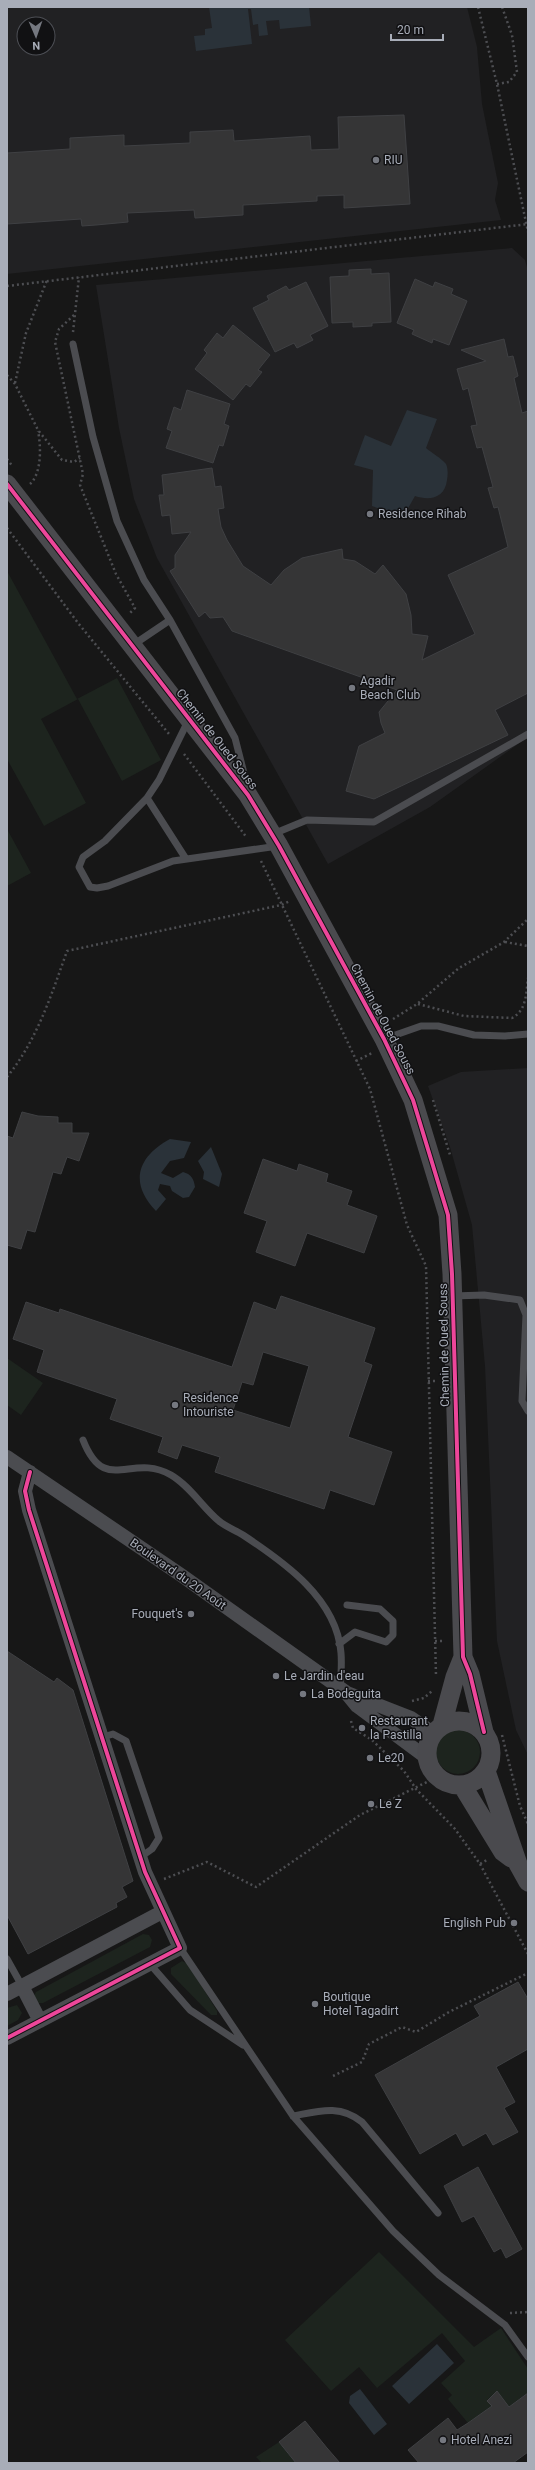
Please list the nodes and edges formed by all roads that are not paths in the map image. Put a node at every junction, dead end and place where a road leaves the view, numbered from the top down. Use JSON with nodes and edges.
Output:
{"nodes":[{"id":1,"x":73,"y":344,"type":"road end"},
{"id":2,"x":7,"y":484,"type":"edge"},
{"id":3,"x":170,"y":620,"type":"junction"},
{"id":4,"x":133,"y":645,"type":"junction"},
{"id":5,"x":189,"y":719,"type":"junction"},
{"id":6,"x":528,"y":734,"type":"edge"},
{"id":7,"x":248,"y":795,"type":"junction"},
{"id":8,"x":147,"y":798,"type":"junction"},
{"id":9,"x":275,"y":840,"type":"junction"},
{"id":10,"x":186,"y":859,"type":"junction"},
{"id":11,"x":528,"y":1034,"type":"edge"},
{"id":12,"x":384,"y":1039,"type":"junction"},
{"id":13,"x":453,"y":1296,"type":"junction"},
{"id":14,"x":528,"y":1411,"type":"edge"},
{"id":15,"x":83,"y":1440,"type":"dead end"},
{"id":16,"x":7,"y":1457,"type":"edge"},
{"id":17,"x":30,"y":1472,"type":"junction"},
{"id":18,"x":347,"y":1605,"type":"dead end"},
{"id":19,"x":339,"y":1644,"type":"junction"},
{"id":20,"x":463,"y":1657,"type":"junction"},
{"id":21,"x":343,"y":1691,"type":"junction"},
{"id":22,"x":438,"y":1729,"type":"junction"},
{"id":23,"x":492,"y":1732,"type":"junction"},
{"id":24,"x":103,"y":1736,"type":"junction"},
{"id":25,"x":427,"y":1758,"type":"junction"},
{"id":26,"x":486,"y":1771,"type":"junction"},
{"id":27,"x":462,"y":1785,"type":"junction"},
{"id":28,"x":142,"y":1856,"type":"junction"},
{"id":29,"x":518,"y":1864,"type":"junction"},
{"id":30,"x":528,"y":1882,"type":"edge"},
{"id":31,"x":162,"y":1912,"type":"junction"},
{"id":32,"x":180,"y":1948,"type":"junction"},
{"id":33,"x":7,"y":1959,"type":"edge"},
{"id":34,"x":149,"y":1963,"type":"junction"},
{"id":35,"x":22,"y":1986,"type":"junction"},
{"id":36,"x":7,"y":1994,"type":"edge"},
{"id":37,"x":40,"y":2021,"type":"junction"},
{"id":38,"x":7,"y":2038,"type":"edge"},
{"id":39,"x":246,"y":2047,"type":"junction"},
{"id":40,"x":293,"y":2116,"type":"junction"},
{"id":41,"x":438,"y":2213,"type":"dead end"},
{"id":42,"x":528,"y":2357,"type":"edge"}],
"edges":[{"from":1,"to":3,"type":"lane"},
{"from":2,"to":4,"type":"street","name":"Chemin de Oued Souss"},
{"from":3,"to":4,"type":"lane"},
{"from":3,"to":7,"type":"lane"},
{"from":4,"to":5,"type":"street","name":"Chemin de Oued Souss"},
{"from":5,"to":7,"type":"street","name":"Chemin de Oued Souss"},
{"from":5,"to":8,"type":"lane"},
{"from":6,"to":9,"type":"lane"},
{"from":7,"to":9,"type":"street","name":"Chemin de Oued Souss"},
{"from":8,"to":10,"type":"lane"},
{"from":8,"to":10,"type":"lane"},
{"from":9,"to":10,"type":"lane"},
{"from":9,"to":12,"type":"street","name":"Chemin de Oued Souss"},
{"from":11,"to":12,"type":"lane"},
{"from":12,"to":13,"type":"street","name":"Chemin de Oued Souss"},
{"from":13,"to":14,"type":"lane"},
{"from":13,"to":20,"type":"street","name":"Chemin de Oued Souss"},
{"from":15,"to":19,"type":"lane"},
{"from":16,"to":17,"type":"street","name":"Boulevard du 20 Août"},
{"from":17,"to":21,"type":"street","name":"Boulevard du 20 Août"},
{"from":17,"to":24,"type":"street"},
{"from":18,"to":19,"type":"lane"},
{"from":19,"to":21,"type":"lane"},
{"from":20,"to":22,"type":"street","name":"Chemin de Oued Souss"},
{"from":20,"to":23,"type":"street","name":"Chemin de Oued Souss"},
{"from":21,"to":22,"type":"street","name":"Boulevard du 20 Août"},
{"from":21,"to":25,"type":"street","name":"Boulevard du 20 Août"},
{"from":22,"to":23,"type":"street"},
{"from":22,"to":25,"type":"street"},
{"from":23,"to":26,"type":"street"},
{"from":24,"to":28,"type":"street"},
{"from":24,"to":28,"type":"lane"},
{"from":25,"to":27,"type":"street"},
{"from":26,"to":27,"type":"street"},
{"from":26,"to":29,"type":"street"},
{"from":27,"to":29,"type":"street"},
{"from":28,"to":31,"type":"street"},
{"from":29,"to":30,"type":"street"},
{"from":31,"to":32,"type":"street"},
{"from":31,"to":35,"type":"street"},
{"from":32,"to":34,"type":"street"},
{"from":32,"to":39,"type":"lane"},
{"from":33,"to":35,"type":"lane"},
{"from":34,"to":37,"type":"street"},
{"from":34,"to":39,"type":"lane"},
{"from":35,"to":36,"type":"street"},
{"from":35,"to":37,"type":"street"},
{"from":37,"to":38,"type":"street"},
{"from":39,"to":40,"type":"lane"},
{"from":40,"to":41,"type":"lane"},
{"from":40,"to":42,"type":"lane"}]}
